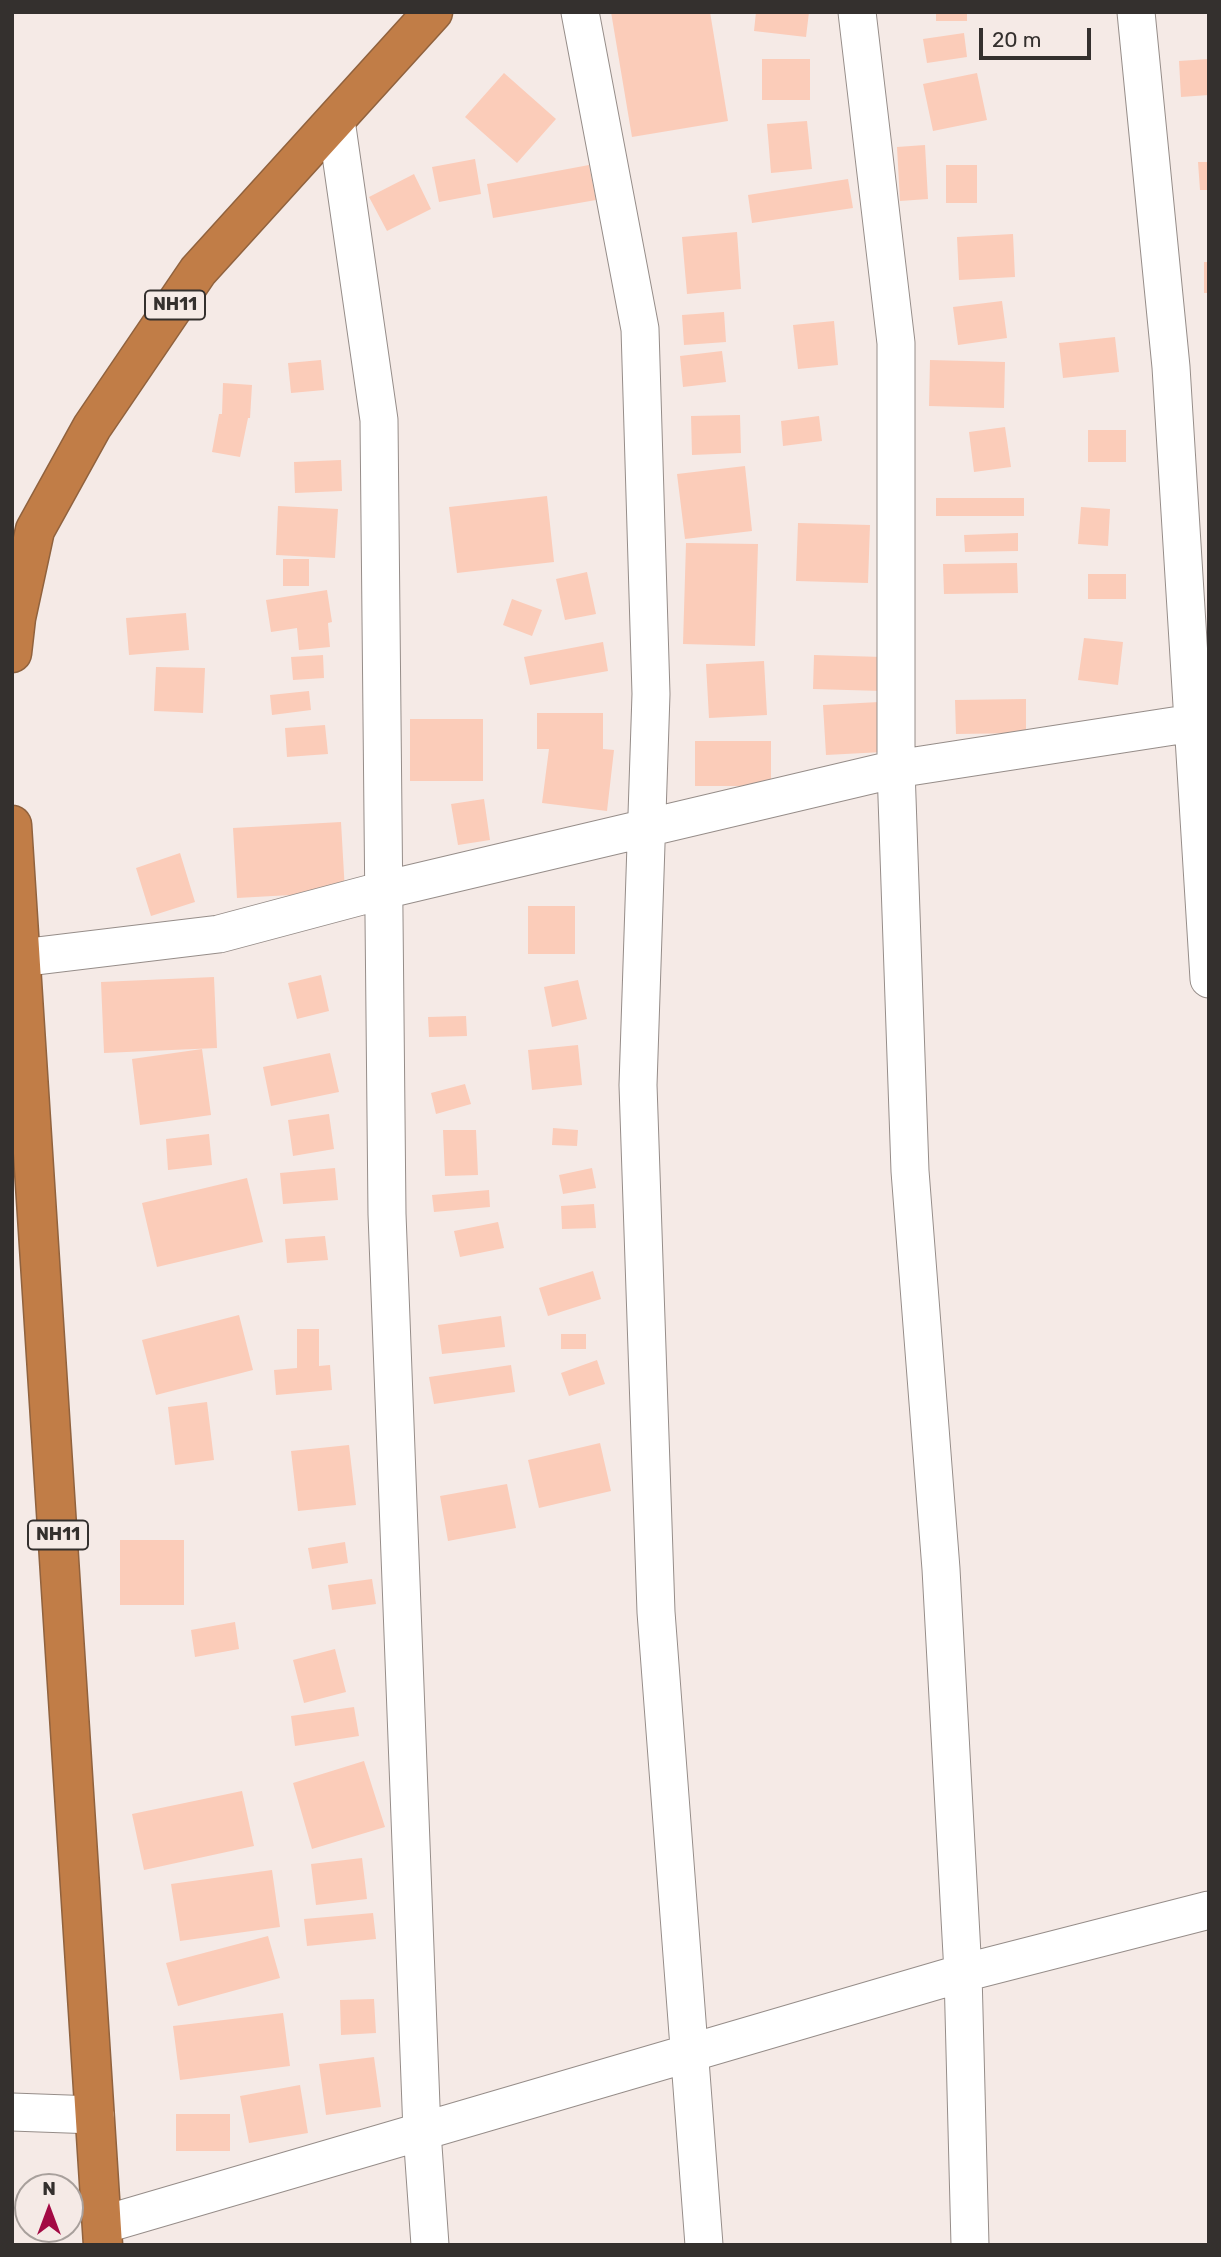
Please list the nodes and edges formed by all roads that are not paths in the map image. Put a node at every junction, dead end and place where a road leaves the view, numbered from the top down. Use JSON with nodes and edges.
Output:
{"nodes":[{"id":1,"x":433,"y":12,"type":"edge"},
{"id":2,"x":580,"y":12,"type":"edge"},
{"id":3,"x":857,"y":12,"type":"edge"},
{"id":4,"x":1136,"y":12,"type":"edge"},
{"id":5,"x":336,"y":120,"type":"junction"},
{"id":6,"x":12,"y":653,"type":"edge"},
{"id":7,"x":1201,"y":726,"type":"edge"},
{"id":8,"x":896,"y":769,"type":"junction"},
{"id":9,"x":12,"y":825,"type":"edge"},
{"id":10,"x":647,"y":829,"type":"junction"},
{"id":11,"x":384,"y":890,"type":"junction"},
{"id":12,"x":17,"y":959,"type":"edge"},
{"id":13,"x":1209,"y":979,"type":"edge"},
{"id":14,"x":1209,"y":1910,"type":"edge"},
{"id":15,"x":962,"y":1973,"type":"junction"},
{"id":16,"x":690,"y":2053,"type":"junction"},
{"id":17,"x":12,"y":2112,"type":"edge"},
{"id":18,"x":95,"y":2115,"type":"junction"},
{"id":19,"x":422,"y":2132,"type":"junction"},
{"id":20,"x":102,"y":2235,"type":"edge"},
{"id":21,"x":430,"y":2245,"type":"edge"},
{"id":22,"x":704,"y":2245,"type":"edge"},
{"id":23,"x":970,"y":2245,"type":"edge"}],
"edges":[{"from":1,"to":5,"type":"highway","number":"NH11"},
{"from":2,"to":10,"type":"street"},
{"from":3,"to":8,"type":"street"},
{"from":4,"to":7,"type":"street"},
{"from":5,"to":6,"type":"highway","number":"NH11"},
{"from":5,"to":11,"type":"street"},
{"from":7,"to":8,"type":"street"},
{"from":7,"to":13,"type":"street"},
{"from":8,"to":10,"type":"street"},
{"from":8,"to":15,"type":"street"},
{"from":9,"to":12,"type":"highway","number":"NH11"},
{"from":10,"to":11,"type":"street"},
{"from":10,"to":16,"type":"street"},
{"from":11,"to":12,"type":"street"},
{"from":11,"to":19,"type":"street"},
{"from":12,"to":18,"type":"highway","number":"NH11"},
{"from":14,"to":15,"type":"street"},
{"from":15,"to":16,"type":"street"},
{"from":15,"to":23,"type":"street"},
{"from":16,"to":19,"type":"street"},
{"from":16,"to":22,"type":"street"},
{"from":17,"to":18,"type":"street"},
{"from":18,"to":20,"type":"highway","number":"NH11"},
{"from":19,"to":20,"type":"street"},
{"from":19,"to":21,"type":"street"}]}
